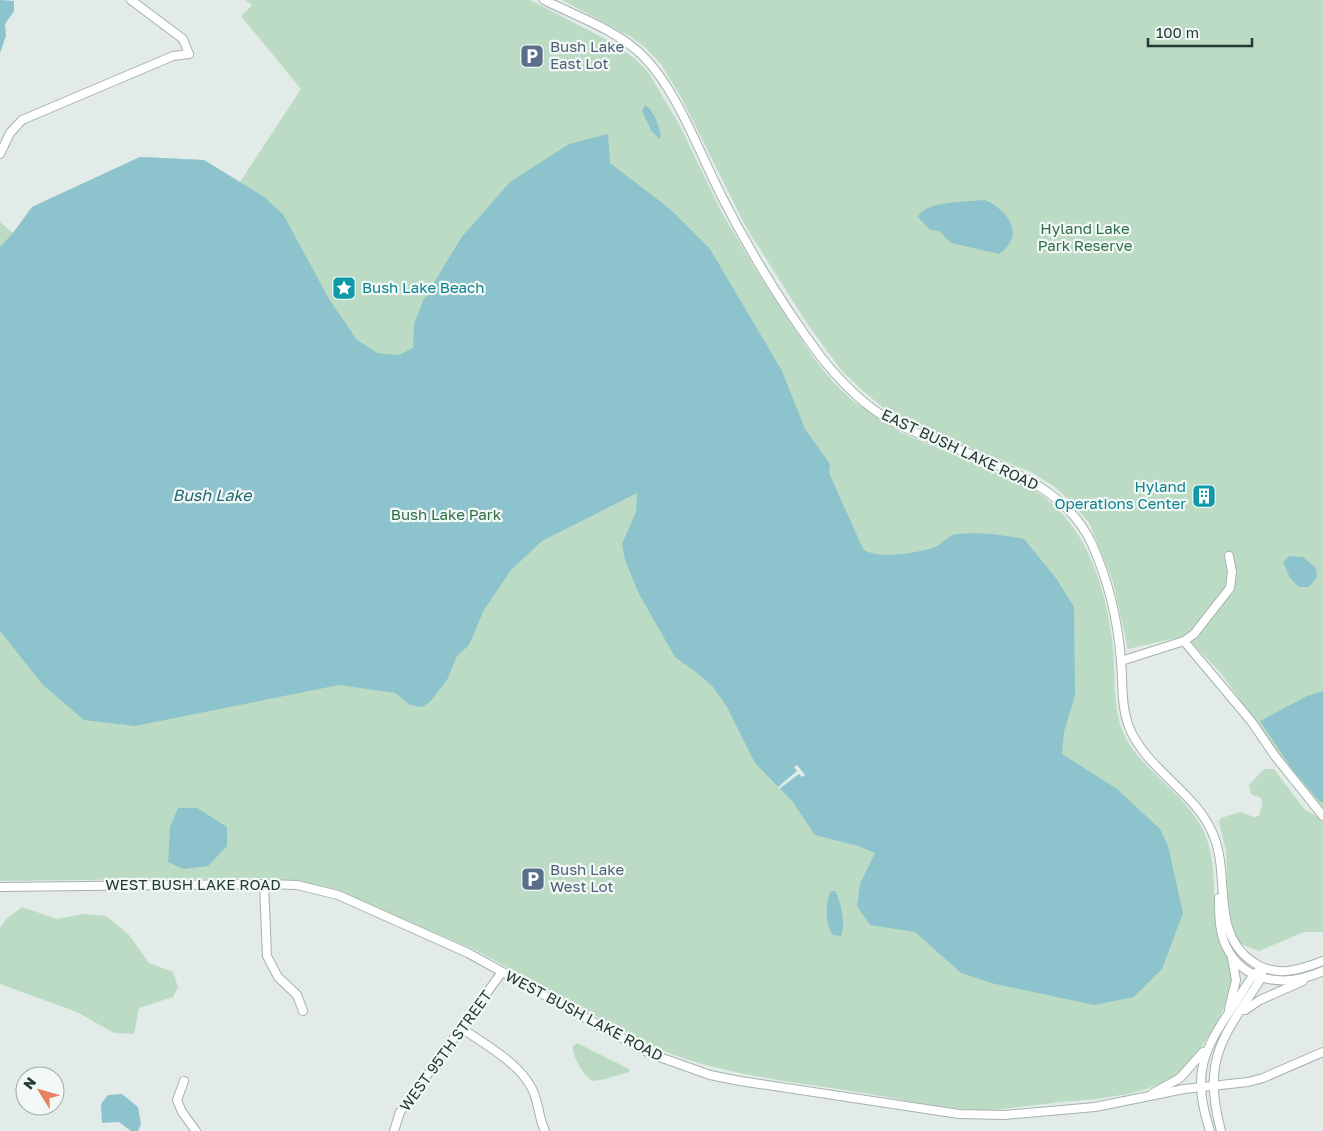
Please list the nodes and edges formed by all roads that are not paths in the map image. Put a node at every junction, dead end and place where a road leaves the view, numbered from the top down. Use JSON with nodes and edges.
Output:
{"nodes":[{"id":1,"x":130,"y":0,"type":"edge"},
{"id":2,"x":544,"y":0,"type":"edge"},
{"id":3,"x":0,"y":154,"type":"edge"},
{"id":4,"x":1230,"y":556,"type":"dead end"},
{"id":5,"x":1184,"y":642,"type":"junction"},
{"id":6,"x":1121,"y":661,"type":"junction"},
{"id":7,"x":1323,"y":816,"type":"edge"},
{"id":8,"x":264,"y":884,"type":"junction"},
{"id":9,"x":1221,"y":886,"type":"junction"},
{"id":10,"x":0,"y":887,"type":"edge"},
{"id":11,"x":1230,"y":953,"type":"junction"},
{"id":12,"x":1323,"y":961,"type":"edge"},
{"id":13,"x":1262,"y":968,"type":"junction"},
{"id":14,"x":1323,"y":971,"type":"edge"},
{"id":15,"x":502,"y":972,"type":"junction"},
{"id":16,"x":1254,"y":973,"type":"junction"},
{"id":17,"x":1315,"y":975,"type":"junction"},
{"id":18,"x":1262,"y":977,"type":"junction"},
{"id":19,"x":303,"y":1011,"type":"dead end"},
{"id":20,"x":1228,"y":1012,"type":"junction"},
{"id":21,"x":1235,"y":1021,"type":"junction"},
{"id":22,"x":463,"y":1028,"type":"junction"},
{"id":23,"x":1209,"y":1044,"type":"junction"},
{"id":24,"x":1323,"y":1052,"type":"edge"},
{"id":25,"x":184,"y":1081,"type":"dead end"},
{"id":26,"x":1207,"y":1086,"type":"junction"},
{"id":27,"x":1146,"y":1096,"type":"junction"},
{"id":28,"x":196,"y":1131,"type":"edge"},
{"id":29,"x":394,"y":1131,"type":"edge"},
{"id":30,"x":545,"y":1131,"type":"edge"},
{"id":31,"x":1210,"y":1131,"type":"edge"},
{"id":32,"x":1221,"y":1131,"type":"edge"}],
"edges":[{"from":1,"to":3,"type":"street"},
{"from":2,"to":6,"type":"street","name":"EAST BUSH LAKE ROAD"},
{"from":4,"to":5,"type":"street"},
{"from":5,"to":6,"type":"street"},
{"from":5,"to":7,"type":"street"},
{"from":6,"to":9,"type":"street","name":"EAST BUSH LAKE ROAD"},
{"from":8,"to":10,"type":"street","name":"WEST BUSH LAKE ROAD"},
{"from":8,"to":15,"type":"street","name":"WEST BUSH LAKE ROAD"},
{"from":8,"to":19,"type":"street"},
{"from":9,"to":11,"type":"street","name":"EAST BUSH LAKE ROAD"},
{"from":9,"to":13,"type":"street","name":"EAST BUSH LAKE ROAD"},
{"from":11,"to":16,"type":"street","name":"EAST BUSH LAKE ROAD"},
{"from":11,"to":20,"type":"street"},
{"from":12,"to":13,"type":"street"},
{"from":13,"to":16,"type":"street"},
{"from":13,"to":18,"type":"street"},
{"from":14,"to":17,"type":"street"},
{"from":15,"to":22,"type":"street","name":"WEST 95TH STREET"},
{"from":15,"to":27,"type":"street","name":"WEST BUSH LAKE ROAD"},
{"from":16,"to":18,"type":"street","name":"EAST BUSH LAKE ROAD"},
{"from":16,"to":20,"type":"street"},
{"from":17,"to":18,"type":"street","name":"EAST BUSH LAKE ROAD"},
{"from":17,"to":21,"type":"street"},
{"from":18,"to":21,"type":"street"},
{"from":20,"to":23,"type":"street"},
{"from":21,"to":26,"type":"street"},
{"from":22,"to":29,"type":"street","name":"WEST 95TH STREET"},
{"from":22,"to":30,"type":"street"},
{"from":23,"to":26,"type":"street"},
{"from":23,"to":27,"type":"street"},
{"from":24,"to":26,"type":"street","name":"WEST BUSH LAKE ROAD"},
{"from":25,"to":28,"type":"street"},
{"from":26,"to":27,"type":"street","name":"WEST BUSH LAKE ROAD"},
{"from":26,"to":31,"type":"street"},
{"from":26,"to":32,"type":"street"}]}
